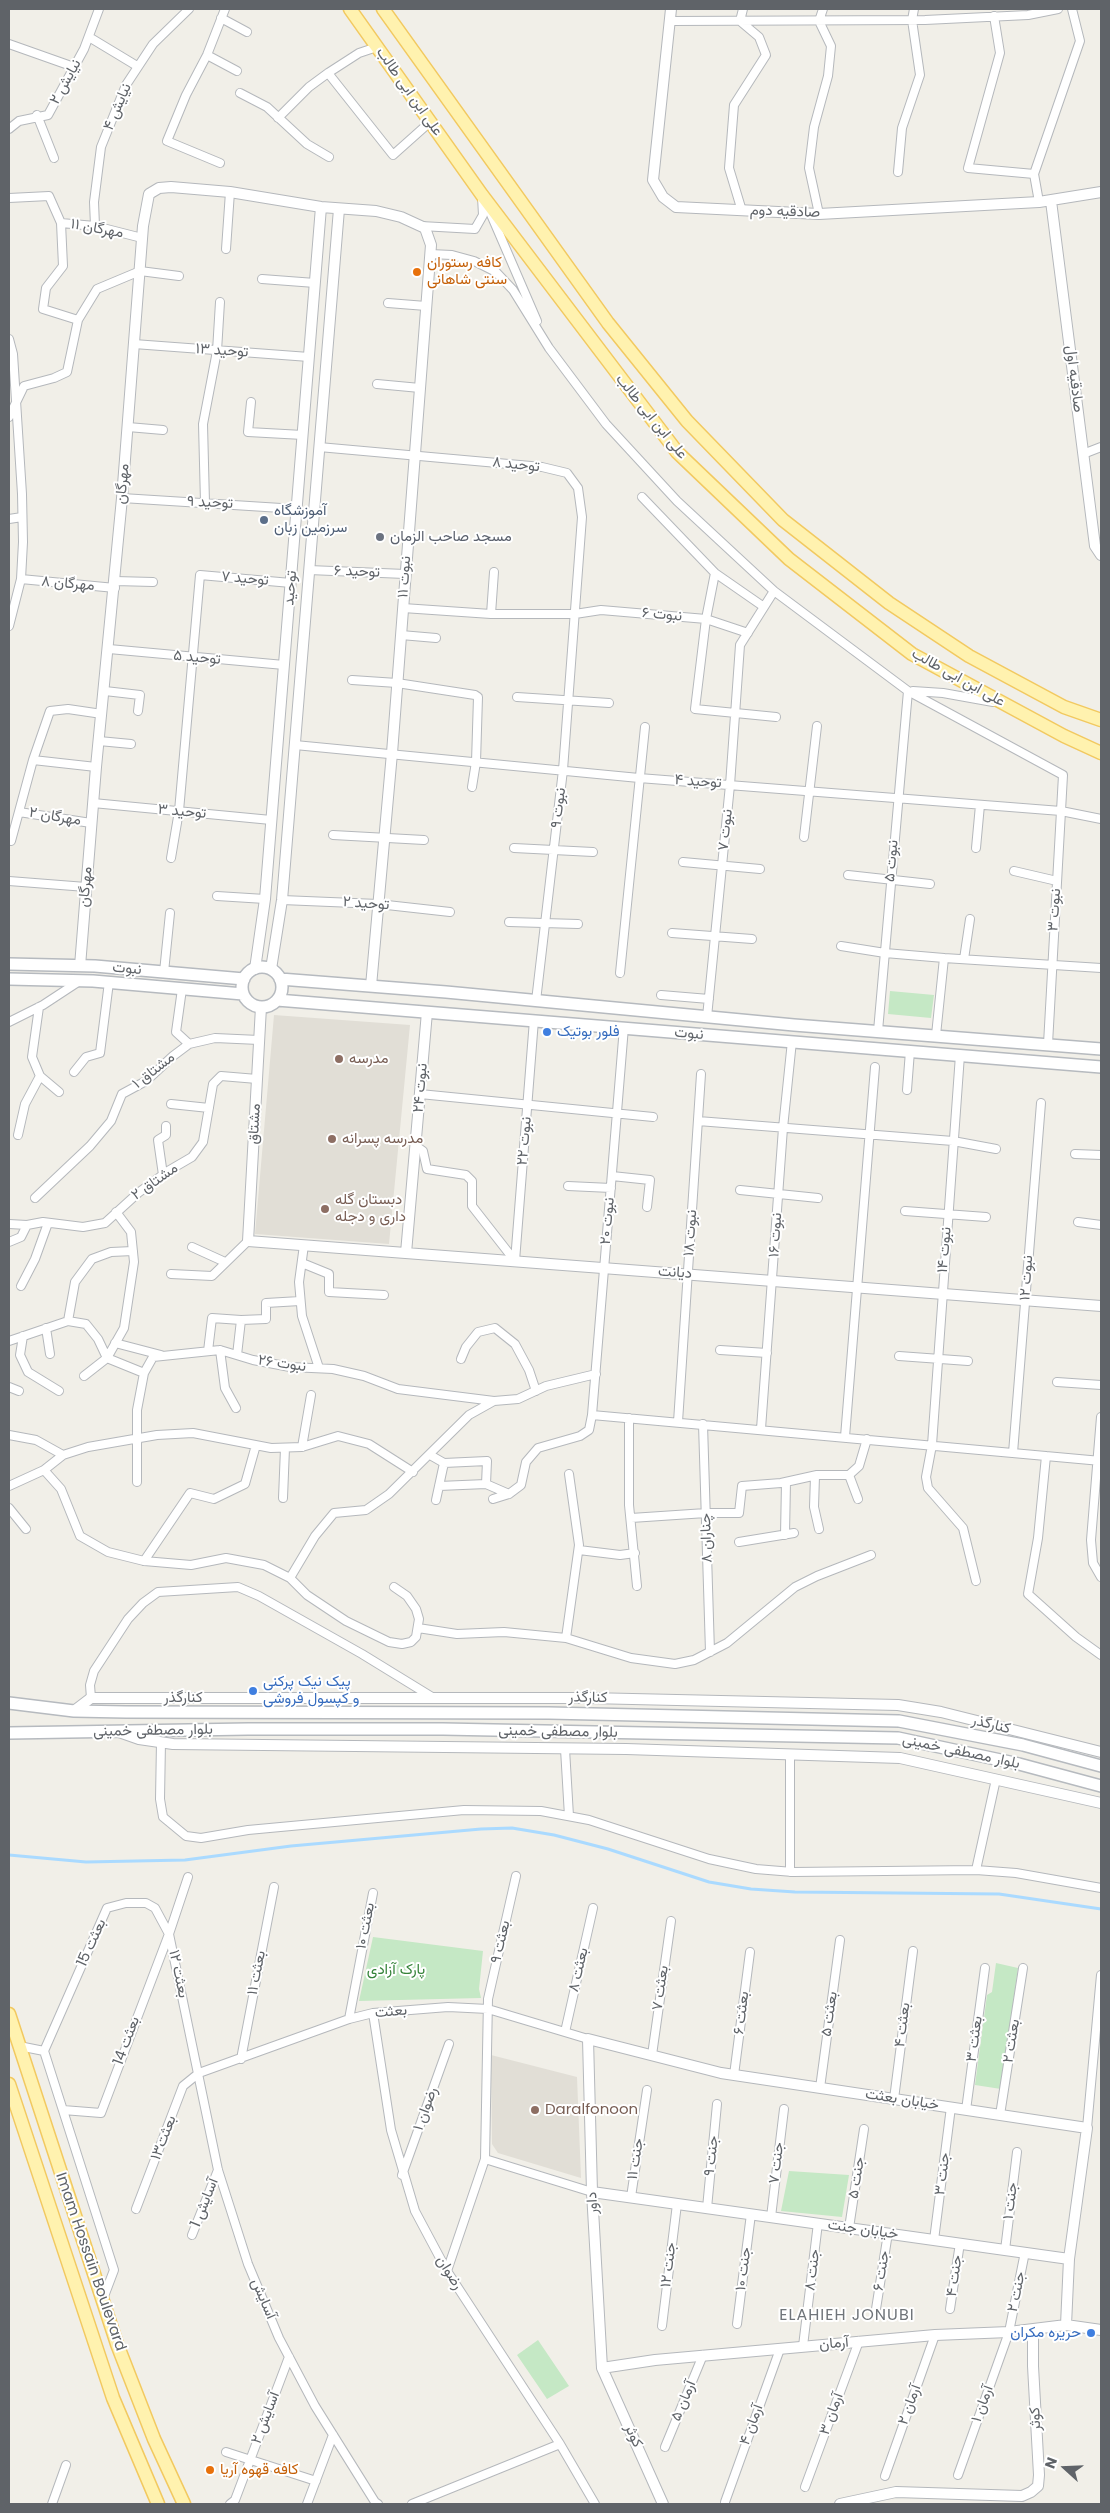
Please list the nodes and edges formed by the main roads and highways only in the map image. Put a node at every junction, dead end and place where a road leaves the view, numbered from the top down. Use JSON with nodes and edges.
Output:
{"nodes":[{"id":1,"x":350,"y":9,"type":"edge"},
{"id":2,"x":384,"y":9,"type":"edge"},
{"id":3,"x":1101,"y":720,"type":"edge"},
{"id":4,"x":1101,"y":753,"type":"edge"},
{"id":5,"x":9,"y":964,"type":"edge"},
{"id":6,"x":229,"y":977,"type":"junction"},
{"id":7,"x":9,"y":979,"type":"edge"},
{"id":8,"x":244,"y":979,"type":"junction"},
{"id":9,"x":280,"y":979,"type":"junction"},
{"id":10,"x":228,"y":993,"type":"junction"},
{"id":11,"x":243,"y":994,"type":"junction"},
{"id":12,"x":277,"y":1000,"type":"junction"},
{"id":13,"x":536,"y":1001,"type":"junction"},
{"id":14,"x":534,"y":1020,"type":"junction"},
{"id":15,"x":794,"y":1025,"type":"junction"},
{"id":16,"x":792,"y":1041,"type":"junction"},
{"id":17,"x":1101,"y":1049,"type":"edge"},
{"id":18,"x":1101,"y":1067,"type":"edge"},
{"id":19,"x":9,"y":1703,"type":"edge"},
{"id":20,"x":9,"y":1733,"type":"edge"},
{"id":21,"x":1101,"y":1766,"type":"edge"},
{"id":22,"x":1101,"y":1786,"type":"edge"},
{"id":23,"x":9,"y":2014,"type":"edge"},
{"id":24,"x":9,"y":2084,"type":"edge"},
{"id":25,"x":158,"y":2504,"type":"edge"},
{"id":26,"x":184,"y":2504,"type":"edge"}],
"edges":[{"from":1,"to":4,"type":"main road","name":"علی ابن ابی طالب"},
{"from":2,"to":3,"type":"main road","name":"علی ابن ابی طالب"},
{"from":5,"to":6,"type":"main road","name":"نبوت"},
{"from":6,"to":8,"type":"main road","name":"نبوت"},
{"from":6,"to":10,"type":"main road"},
{"from":7,"to":10,"type":"main road","name":"نبوت"},
{"from":8,"to":9,"type":"main road"},
{"from":8,"to":11,"type":"main road"},
{"from":9,"to":12,"type":"main road"},
{"from":9,"to":13,"type":"main road","name":"نبوت"},
{"from":10,"to":11,"type":"main road","name":"نبوت"},
{"from":11,"to":12,"type":"main road"},
{"from":12,"to":14,"type":"main road","name":"نبوت"},
{"from":13,"to":14,"type":"main road"},
{"from":13,"to":15,"type":"main road","name":"نبوت"},
{"from":14,"to":16,"type":"main road","name":"نبوت"},
{"from":15,"to":16,"type":"main road"},
{"from":15,"to":17,"type":"main road","name":"نبوت"},
{"from":16,"to":18,"type":"main road","name":"نبوت"},
{"from":19,"to":21,"type":"main road","name":"بلوار مصطفی خمینی"},
{"from":20,"to":22,"type":"main road","name":"بلوار مصطفی خمینی"},
{"from":23,"to":26,"type":"main road","name":"Imam Hossain Boulevard"},
{"from":24,"to":25,"type":"main road","name":"Imam Hossain Boulevard"}]}
